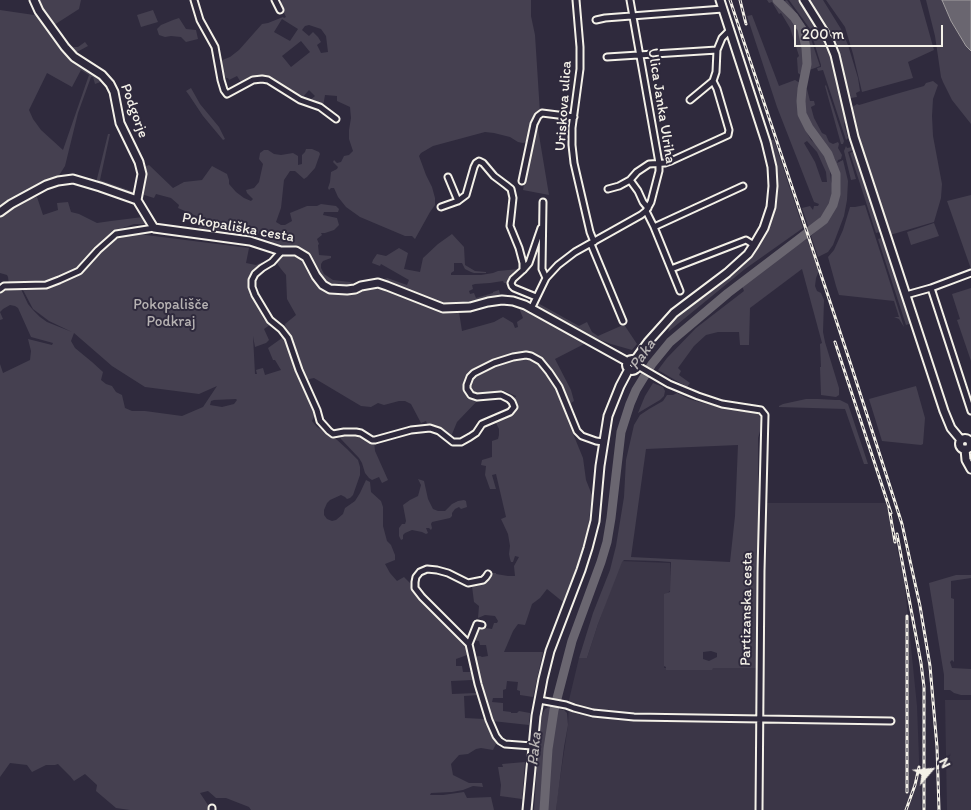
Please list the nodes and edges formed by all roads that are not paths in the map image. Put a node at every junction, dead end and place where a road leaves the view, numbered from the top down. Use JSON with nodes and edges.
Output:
{"nodes":[{"id":1,"x":34,"y":0,"type":"edge"},
{"id":2,"x":194,"y":0,"type":"edge"},
{"id":3,"x":274,"y":0,"type":"edge"},
{"id":4,"x":576,"y":0,"type":"edge"},
{"id":5,"x":630,"y":0,"type":"edge"},
{"id":6,"x":720,"y":0,"type":"edge"},
{"id":7,"x":804,"y":0,"type":"edge"},
{"id":8,"x":723,"y":9,"type":"junction"},
{"id":9,"x":280,"y":10,"type":"dead end"},
{"id":10,"x":633,"y":16,"type":"junction"},
{"id":11,"x":596,"y":20,"type":"dead end"},
{"id":12,"x":730,"y":30,"type":"junction"},
{"id":13,"x":717,"y":50,"type":"junction"},
{"id":14,"x":640,"y":55,"type":"junction"},
{"id":15,"x":607,"y":57,"type":"dead end"},
{"id":16,"x":712,"y":81,"type":"junction"},
{"id":17,"x":690,"y":100,"type":"dead end"},
{"id":18,"x":574,"y":117,"type":"junction"},
{"id":19,"x":336,"y":119,"type":"dead end"},
{"id":20,"x":659,"y":163,"type":"junction"},
{"id":21,"x":448,"y":177,"type":"dead end"},
{"id":22,"x":630,"y":180,"type":"junction"},
{"id":23,"x":522,"y":181,"type":"dead end"},
{"id":24,"x":743,"y":186,"type":"dead end"},
{"id":25,"x":608,"y":189,"type":"dead end"},
{"id":26,"x":137,"y":200,"type":"junction"},
{"id":27,"x":458,"y":201,"type":"junction"},
{"id":28,"x":544,"y":202,"type":"dead end"},
{"id":29,"x":440,"y":207,"type":"dead end"},
{"id":30,"x":647,"y":209,"type":"junction"},
{"id":31,"x":0,"y":212,"type":"edge"},
{"id":32,"x":542,"y":225,"type":"junction"},
{"id":33,"x":654,"y":227,"type":"junction"},
{"id":34,"x":154,"y":228,"type":"junction"},
{"id":35,"x":592,"y":243,"type":"junction"},
{"id":36,"x":754,"y":245,"type":"junction"},
{"id":37,"x":281,"y":251,"type":"junction"},
{"id":38,"x":671,"y":269,"type":"junction"},
{"id":39,"x":522,"y":270,"type":"junction"},
{"id":40,"x":971,"y":273,"type":"edge"},
{"id":41,"x":546,"y":278,"type":"junction"},
{"id":42,"x":931,"y":288,"type":"junction"},
{"id":43,"x":0,"y":289,"type":"edge"},
{"id":44,"x":680,"y":291,"type":"dead end"},
{"id":45,"x":906,"y":295,"type":"junction"},
{"id":46,"x":536,"y":297,"type":"junction"},
{"id":47,"x":531,"y":309,"type":"junction"},
{"id":48,"x":623,"y":321,"type":"dead end"},
{"id":49,"x":634,"y":366,"type":"junction"},
{"id":50,"x":971,"y":411,"type":"edge"},
{"id":51,"x":961,"y":440,"type":"junction"},
{"id":52,"x":603,"y":442,"type":"junction"},
{"id":53,"x":970,"y":442,"type":"edge"},
{"id":54,"x":965,"y":449,"type":"junction"},
{"id":55,"x":971,"y":469,"type":"edge"},
{"id":56,"x":488,"y":574,"type":"dead end"},
{"id":57,"x":482,"y":625,"type":"dead end"},
{"id":58,"x":469,"y":644,"type":"junction"},
{"id":59,"x":539,"y":700,"type":"junction"},
{"id":60,"x":760,"y":720,"type":"junction"},
{"id":61,"x":891,"y":721,"type":"dead end"},
{"id":62,"x":532,"y":746,"type":"junction"},
{"id":63,"x":527,"y":810,"type":"edge"},
{"id":64,"x":759,"y":810,"type":"edge"}],
"edges":[{"from":1,"to":26,"type":"street","name":"Podgorje"},
{"from":2,"to":19,"type":"street"},
{"from":3,"to":9,"type":"street"},
{"from":4,"to":18,"type":"street","name":"Uriskova ulica"},
{"from":5,"to":10,"type":"street","name":"Ulica Janka Ulriha"},
{"from":6,"to":8,"type":"street"},
{"from":7,"to":45,"type":"street"},
{"from":8,"to":10,"type":"street"},
{"from":8,"to":12,"type":"street"},
{"from":10,"to":11,"type":"street"},
{"from":10,"to":14,"type":"street","name":"Ulica Janka Ulriha"},
{"from":12,"to":13,"type":"street"},
{"from":12,"to":36,"type":"street"},
{"from":13,"to":14,"type":"street"},
{"from":13,"to":16,"type":"street"},
{"from":14,"to":15,"type":"street"},
{"from":14,"to":20,"type":"street","name":"Ulica Janka Ulriha"},
{"from":16,"to":17,"type":"street"},
{"from":16,"to":20,"type":"street"},
{"from":18,"to":23,"type":"street"},
{"from":18,"to":35,"type":"street","name":"Uriskova ulica"},
{"from":20,"to":22,"type":"street"},
{"from":20,"to":30,"type":"street","name":"Ulica Janka Ulriha"},
{"from":21,"to":27,"type":"street"},
{"from":22,"to":25,"type":"street"},
{"from":22,"to":30,"type":"street"},
{"from":24,"to":33,"type":"street"},
{"from":26,"to":31,"type":"street"},
{"from":26,"to":34,"type":"street"},
{"from":27,"to":29,"type":"street"},
{"from":27,"to":39,"type":"street"},
{"from":28,"to":32,"type":"street"},
{"from":30,"to":33,"type":"street"},
{"from":30,"to":35,"type":"street"},
{"from":32,"to":39,"type":"street"},
{"from":32,"to":41,"type":"street"},
{"from":33,"to":38,"type":"street"},
{"from":34,"to":37,"type":"street","name":"Pokopališka cesta"},
{"from":34,"to":43,"type":"street"},
{"from":35,"to":41,"type":"street"},
{"from":35,"to":48,"type":"street","name":"Uriskova ulica"},
{"from":36,"to":38,"type":"street"},
{"from":36,"to":49,"type":"street"},
{"from":37,"to":47,"type":"street","name":"Pokopališka cesta"},
{"from":37,"to":52,"type":"street"},
{"from":38,"to":44,"type":"street"},
{"from":39,"to":46,"type":"street"},
{"from":40,"to":42,"type":"street"},
{"from":41,"to":46,"type":"street"},
{"from":42,"to":45,"type":"street"},
{"from":42,"to":50,"type":"street"},
{"from":45,"to":51,"type":"street"},
{"from":46,"to":47,"type":"street"},
{"from":47,"to":49,"type":"street"},
{"from":49,"to":52,"type":"street"},
{"from":49,"to":60,"type":"street","name":"Partizanska cesta"},
{"from":51,"to":53,"type":"street"},
{"from":51,"to":54,"type":"street"},
{"from":52,"to":59,"type":"street"},
{"from":53,"to":54,"type":"street"},
{"from":54,"to":55,"type":"street"},
{"from":56,"to":58,"type":"street"},
{"from":57,"to":58,"type":"street"},
{"from":58,"to":62,"type":"street"},
{"from":59,"to":60,"type":"street"},
{"from":59,"to":62,"type":"street"},
{"from":60,"to":61,"type":"street"},
{"from":60,"to":64,"type":"street","name":"Partizanska cesta"},
{"from":62,"to":63,"type":"street"}]}
